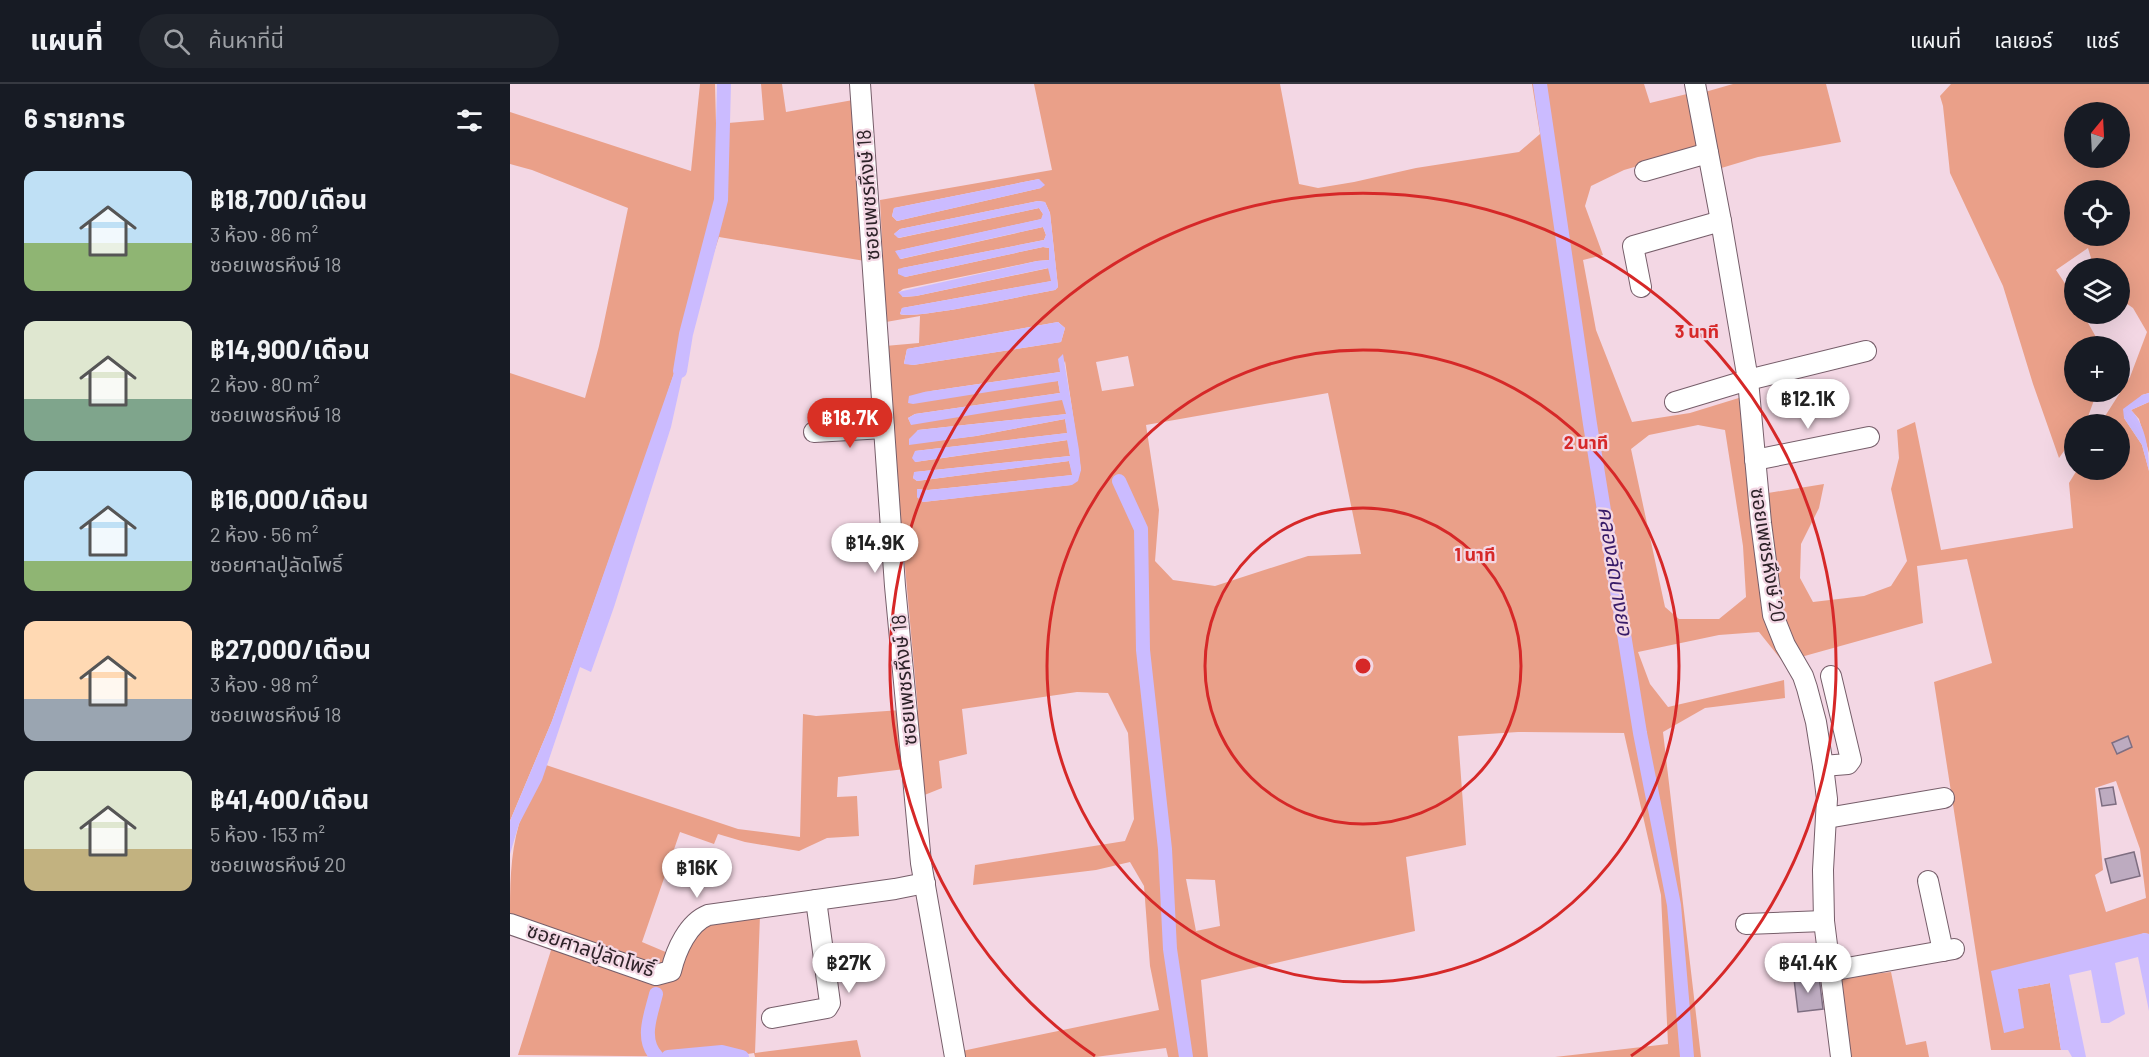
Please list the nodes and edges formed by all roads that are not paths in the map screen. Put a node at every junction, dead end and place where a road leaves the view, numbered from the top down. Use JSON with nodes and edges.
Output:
{"nodes":[{"id":1,"x":860,"y":84,"type":"edge"},
{"id":2,"x":1695,"y":84,"type":"edge"},
{"id":3,"x":1708,"y":153,"type":"junction"},
{"id":4,"x":1645,"y":171,"type":"dead end"},
{"id":5,"x":1721,"y":221,"type":"junction"},
{"id":6,"x":1641,"y":287,"type":"dead end"},
{"id":7,"x":1866,"y":351,"type":"dead end"},
{"id":8,"x":1748,"y":380,"type":"junction"},
{"id":9,"x":1676,"y":402,"type":"dead end"},
{"id":10,"x":884,"y":429,"type":"junction"},
{"id":11,"x":814,"y":432,"type":"dead end"},
{"id":12,"x":1869,"y":437,"type":"dead end"},
{"id":13,"x":1755,"y":460,"type":"junction"},
{"id":14,"x":1831,"y":676,"type":"dead end"},
{"id":15,"x":1837,"y":702,"type":"junction"},
{"id":16,"x":1811,"y":704,"type":"junction"},
{"id":17,"x":1823,"y":766,"type":"junction"},
{"id":18,"x":1944,"y":798,"type":"dead end"},
{"id":19,"x":1827,"y":818,"type":"junction"},
{"id":20,"x":1928,"y":880,"type":"dead end"},
{"id":21,"x":925,"y":883,"type":"junction"},
{"id":22,"x":816,"y":900,"type":"junction"},
{"id":23,"x":1824,"y":921,"type":"junction"},
{"id":24,"x":510,"y":924,"type":"edge"},
{"id":25,"x":1746,"y":924,"type":"dead end"},
{"id":26,"x":1830,"y":971,"type":"junction"},
{"id":27,"x":772,"y":1018,"type":"dead end"},
{"id":28,"x":955,"y":1057,"type":"edge"},
{"id":29,"x":1841,"y":1057,"type":"edge"}],
"edges":[{"from":1,"to":10,"type":"street","name":"ซอยเพชรหึงษ์ 18"},
{"from":2,"to":3,"type":"street","name":"ซอยเพชรหึงษ์ 20"},
{"from":3,"to":4,"type":"street"},
{"from":3,"to":5,"type":"street","name":"ซอยเพชรหึงษ์ 20"},
{"from":5,"to":6,"type":"street"},
{"from":5,"to":8,"type":"street","name":"ซอยเพชรหึงษ์ 20"},
{"from":7,"to":8,"type":"street"},
{"from":8,"to":9,"type":"street"},
{"from":8,"to":13,"type":"street","name":"ซอยเพชรหึงษ์ 20"},
{"from":10,"to":11,"type":"street"},
{"from":10,"to":21,"type":"street","name":"ซอยเพชรหึงษ์ 18"},
{"from":12,"to":13,"type":"street"},
{"from":13,"to":16,"type":"street","name":"ซอยเพชรหึงษ์ 20"},
{"from":14,"to":15,"type":"street"},
{"from":15,"to":16,"type":"street"},
{"from":15,"to":17,"type":"street"},
{"from":16,"to":17,"type":"street","name":"ซอยเพชรหึงษ์ 20"},
{"from":17,"to":19,"type":"street","name":"ซอยเพชรหึงษ์ 20"},
{"from":18,"to":19,"type":"street"},
{"from":19,"to":23,"type":"street","name":"ซอยเพชรหึงษ์ 20"},
{"from":20,"to":26,"type":"street"},
{"from":21,"to":22,"type":"street","name":"ซอยศาลปู่ลัดโพธิ์"},
{"from":21,"to":28,"type":"street","name":"ซอยเพชรหึงษ์ 18"},
{"from":22,"to":24,"type":"street","name":"ซอยศาลปู่ลัดโพธิ์"},
{"from":22,"to":27,"type":"street"},
{"from":23,"to":25,"type":"street"},
{"from":23,"to":26,"type":"street","name":"ซอยเพชรหึงษ์ 20"},
{"from":26,"to":29,"type":"street","name":"ซอยเพชรหึงษ์ 20"}]}
